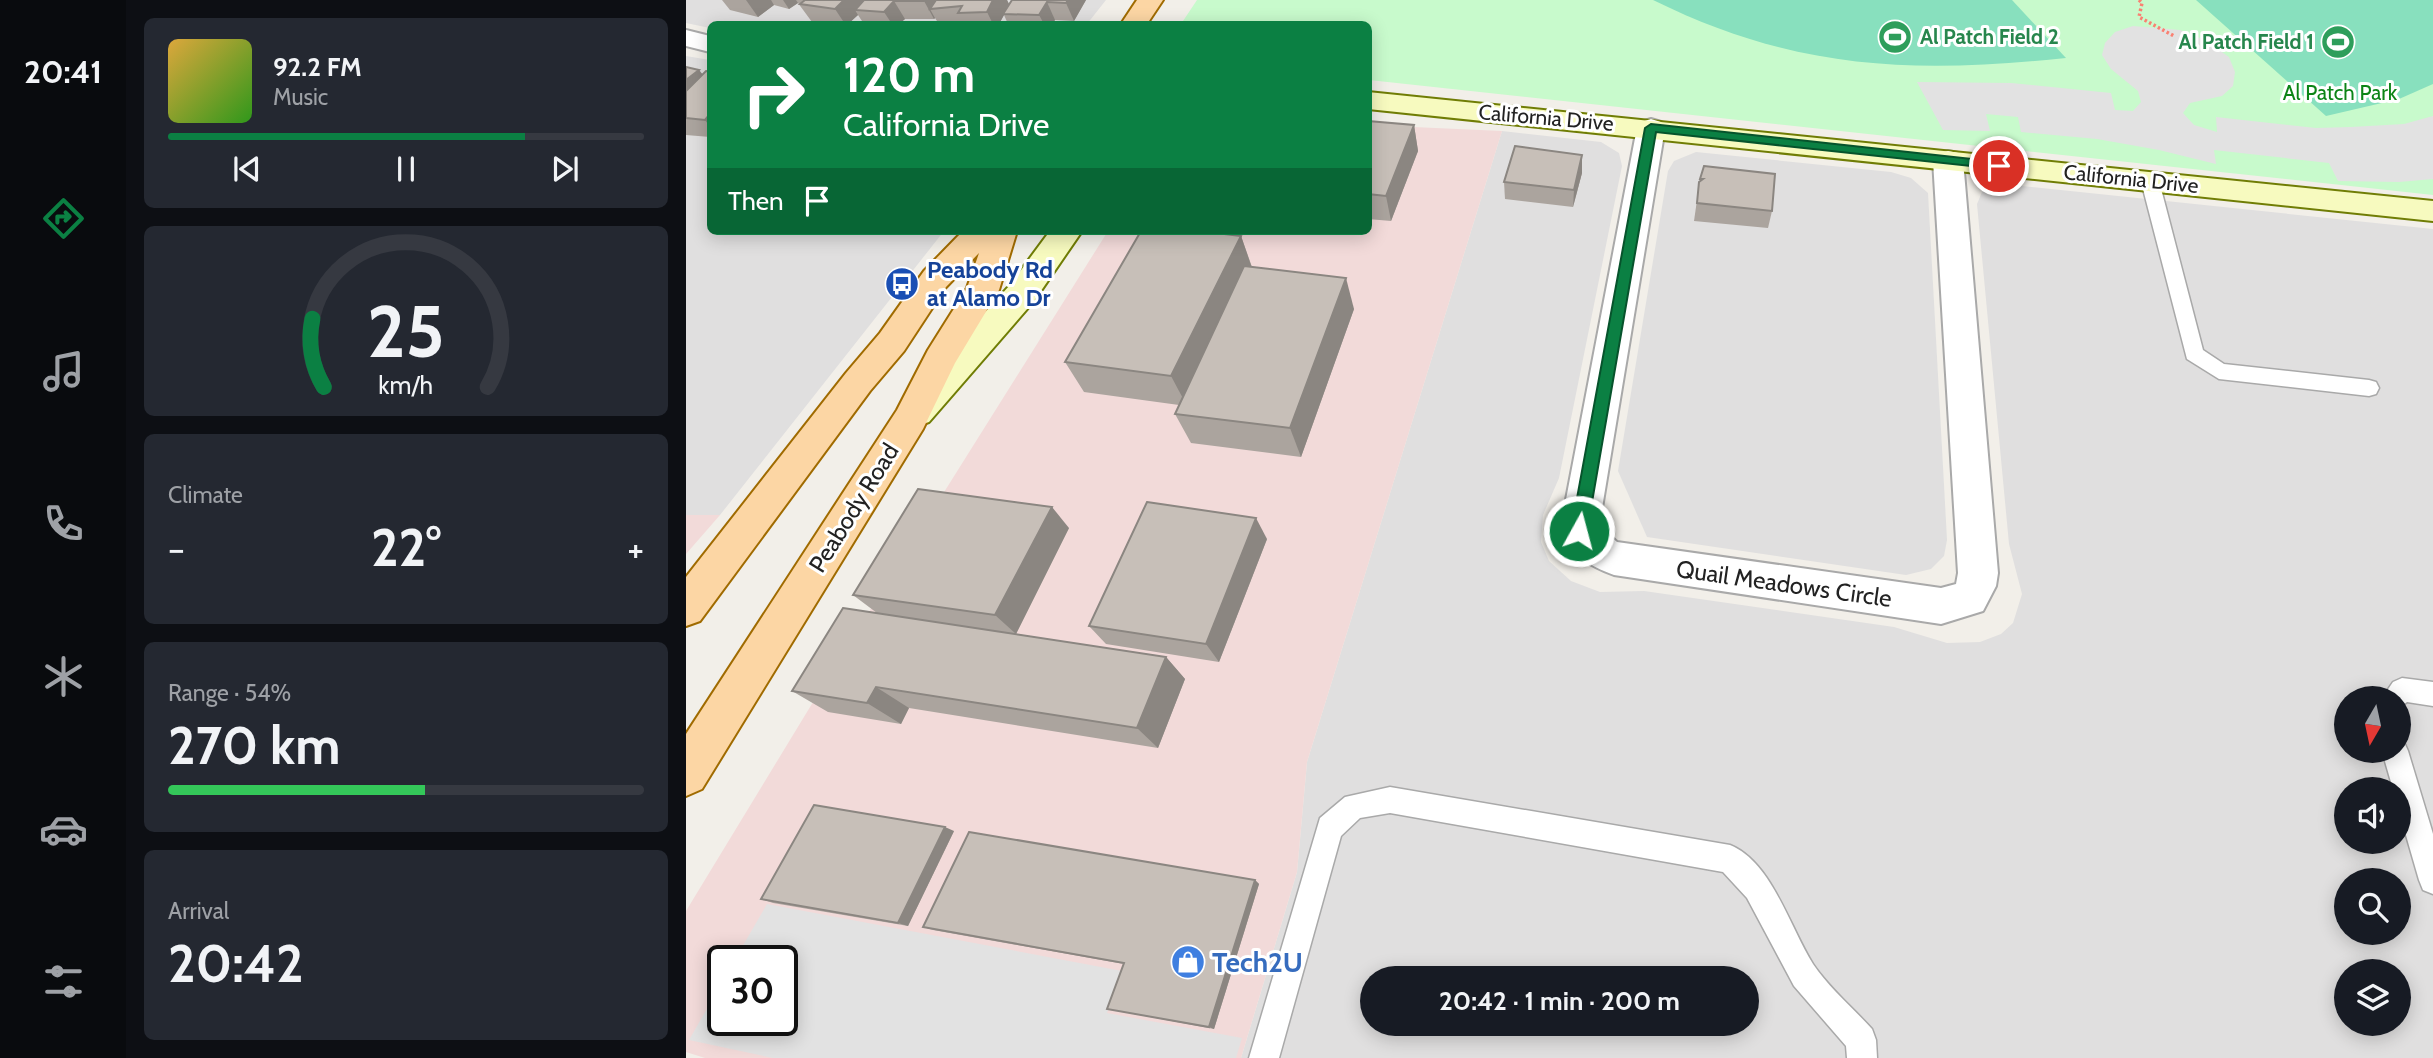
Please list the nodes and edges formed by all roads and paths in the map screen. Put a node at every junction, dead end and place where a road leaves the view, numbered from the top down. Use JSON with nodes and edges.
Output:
{"nodes":[{"id":1,"x":1150,"y":0,"type":"edge"},
{"id":2,"x":2139,"y":0,"type":"edge"},
{"id":3,"x":1135,"y":21,"type":"edge"},
{"id":4,"x":2174,"y":36,"type":"dead end"},
{"id":5,"x":686,"y":38,"type":"edge"},
{"id":6,"x":707,"y":43,"type":"edge"},
{"id":7,"x":1372,"y":100,"type":"edge"},
{"id":8,"x":1372,"y":107,"type":"edge"},
{"id":9,"x":1462,"y":110,"type":"junction"},
{"id":10,"x":1651,"y":128,"type":"junction"},
{"id":11,"x":1948,"y":160,"type":"junction"},
{"id":12,"x":2150,"y":181,"type":"junction"},
{"id":13,"x":2433,"y":211,"type":"edge"},
{"id":14,"x":977,"y":235,"type":"edge"},
{"id":15,"x":1000,"y":235,"type":"edge"},
{"id":16,"x":1063,"y":235,"type":"edge"},
{"id":17,"x":2370,"y":388,"type":"dead end"},
{"id":18,"x":910,"y":419,"type":"junction"},
{"id":19,"x":686,"y":608,"type":"edge"},
{"id":20,"x":2412,"y":691,"type":"edge"},
{"id":21,"x":2433,"y":694,"type":"edge"},
{"id":22,"x":2399,"y":763,"type":"edge"},
{"id":23,"x":686,"y":774,"type":"edge"},
{"id":24,"x":2433,"y":880,"type":"edge"},
{"id":25,"x":1264,"y":1058,"type":"edge"},
{"id":26,"x":1862,"y":1058,"type":"edge"}],
"edges":[{"from":1,"to":3,"type":"main road"},
{"from":2,"to":4,"type":"path"},
{"from":5,"to":6,"type":"street"},
{"from":7,"to":9,"type":"street","name":"California Drive"},
{"from":8,"to":9,"type":"street"},
{"from":9,"to":10,"type":"street","name":"California Drive"},
{"from":10,"to":11,"type":"street","name":"California Drive"},
{"from":10,"to":11,"type":"street","name":"Quail Meadows Circle"},
{"from":11,"to":12,"type":"street","name":"California Drive"},
{"from":12,"to":13,"type":"street","name":"California Drive"},
{"from":12,"to":17,"type":"lane"},
{"from":14,"to":19,"type":"main road"},
{"from":15,"to":18,"type":"main road","name":"Peabody Road"},
{"from":16,"to":18,"type":"street"},
{"from":18,"to":23,"type":"main road","name":"Peabody Road"},
{"from":20,"to":21,"type":"lane"},
{"from":22,"to":24,"type":"lane"},
{"from":25,"to":26,"type":"lane"}]}
